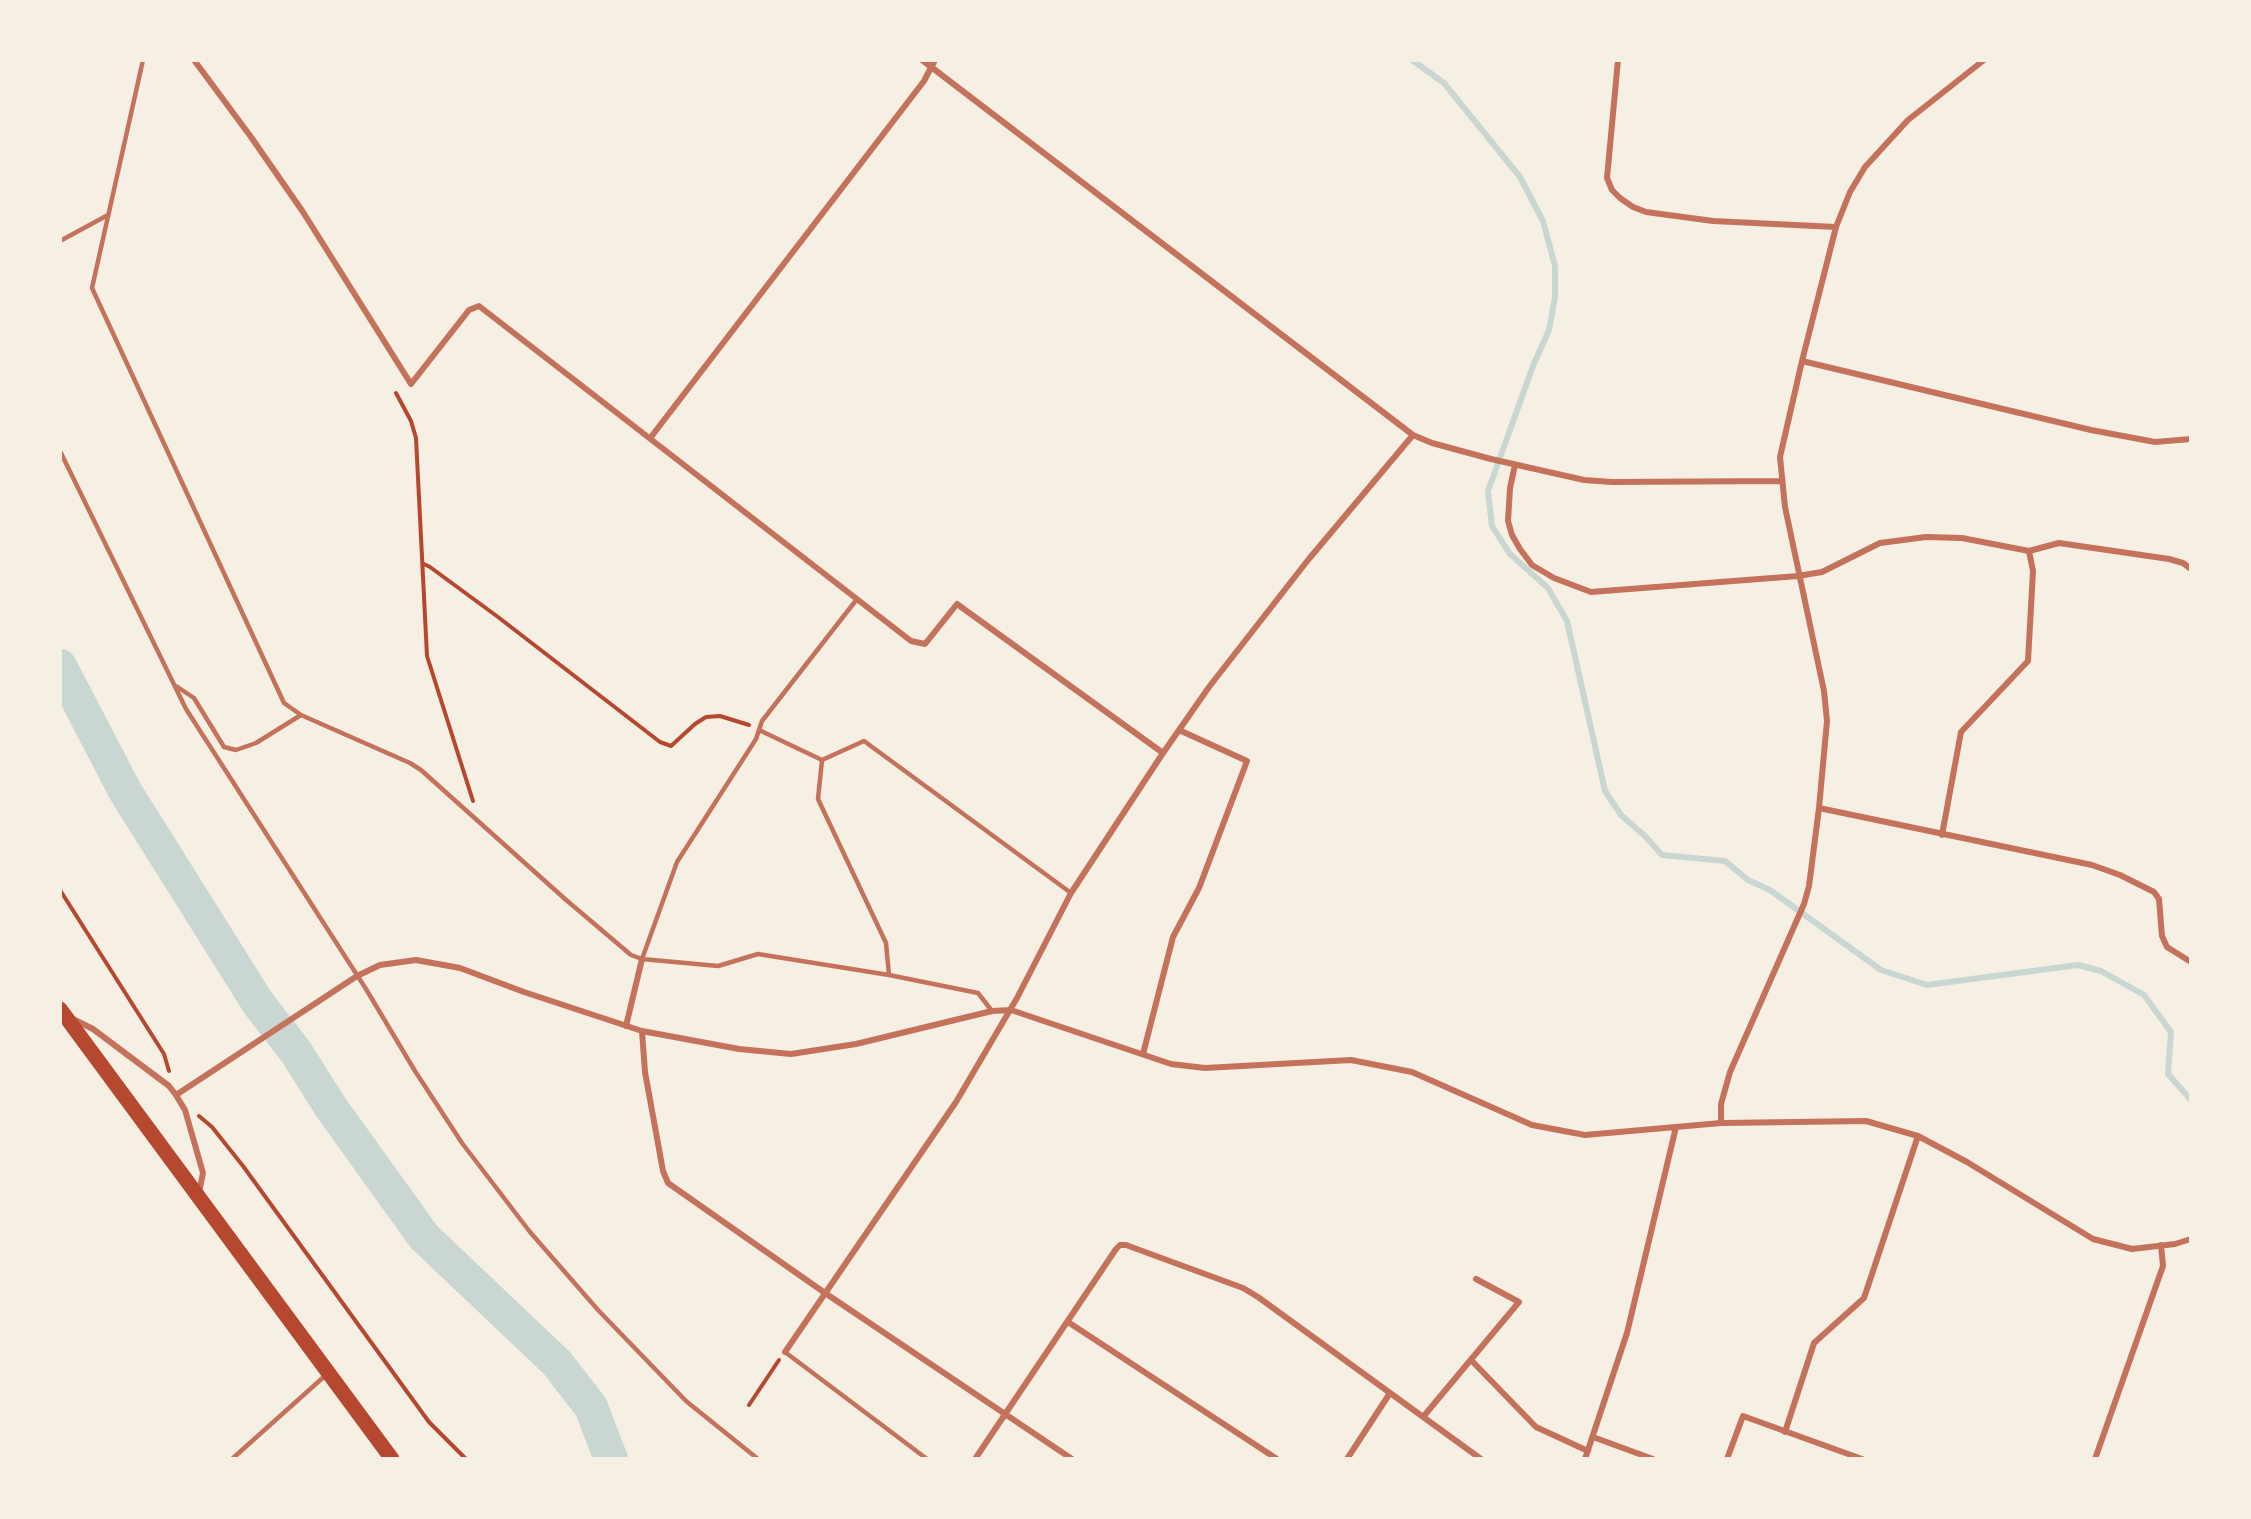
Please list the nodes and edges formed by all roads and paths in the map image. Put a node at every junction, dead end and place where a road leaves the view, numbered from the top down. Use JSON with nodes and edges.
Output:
{"nodes":[{"id":1,"x":143,"y":60,"type":"edge"},
{"id":2,"x":194,"y":60,"type":"edge"},
{"id":3,"x":922,"y":60,"type":"edge"},
{"id":4,"x":934,"y":60,"type":"edge"},
{"id":5,"x":1618,"y":60,"type":"edge"},
{"id":6,"x":1984,"y":60,"type":"edge"},
{"id":7,"x":930,"y":66,"type":"junction"},
{"id":8,"x":108,"y":215,"type":"junction"},
{"id":9,"x":1836,"y":227,"type":"junction"},
{"id":10,"x":60,"y":241,"type":"edge"},
{"id":11,"x":1802,"y":361,"type":"junction"},
{"id":12,"x":396,"y":393,"type":"dead end"},
{"id":13,"x":1413,"y":435,"type":"junction"},
{"id":14,"x":651,"y":437,"type":"junction"},
{"id":15,"x":2191,"y":439,"type":"edge"},
{"id":16,"x":60,"y":451,"type":"edge"},
{"id":17,"x":1513,"y":464,"type":"junction"},
{"id":18,"x":1781,"y":481,"type":"junction"},
{"id":19,"x":2030,"y":551,"type":"junction"},
{"id":20,"x":424,"y":564,"type":"junction"},
{"id":21,"x":2191,"y":569,"type":"edge"},
{"id":22,"x":1798,"y":576,"type":"junction"},
{"id":23,"x":856,"y":599,"type":"junction"},
{"id":24,"x":174,"y":685,"type":"junction"},
{"id":25,"x":301,"y":715,"type":"junction"},
{"id":26,"x":759,"y":730,"type":"junction"},
{"id":27,"x":1179,"y":730,"type":"junction"},
{"id":28,"x":1163,"y":753,"type":"junction"},
{"id":29,"x":822,"y":760,"type":"junction"},
{"id":30,"x":1819,"y":808,"type":"junction"},
{"id":31,"x":475,"y":820,"type":"junction"},
{"id":32,"x":1942,"y":835,"type":"junction"},
{"id":33,"x":60,"y":890,"type":"edge"},
{"id":34,"x":1071,"y":893,"type":"junction"},
{"id":35,"x":642,"y":959,"type":"junction"},
{"id":36,"x":2191,"y":962,"type":"edge"},
{"id":37,"x":889,"y":975,"type":"junction"},
{"id":38,"x":357,"y":976,"type":"junction"},
{"id":39,"x":1011,"y":1010,"type":"junction"},
{"id":40,"x":992,"y":1011,"type":"junction"},
{"id":41,"x":62,"y":1012,"type":"edge"},
{"id":42,"x":626,"y":1026,"type":"junction"},
{"id":43,"x":642,"y":1031,"type":"junction"},
{"id":44,"x":164,"y":1054,"type":"dead end"},
{"id":45,"x":1143,"y":1054,"type":"junction"},
{"id":46,"x":176,"y":1095,"type":"junction"},
{"id":47,"x":185,"y":1110,"type":"junction"},
{"id":48,"x":1721,"y":1123,"type":"junction"},
{"id":49,"x":1676,"y":1127,"type":"junction"},
{"id":50,"x":1918,"y":1136,"type":"junction"},
{"id":51,"x":199,"y":1197,"type":"junction"},
{"id":52,"x":2191,"y":1239,"type":"edge"},
{"id":53,"x":2161,"y":1245,"type":"junction"},
{"id":54,"x":1476,"y":1279,"type":"dead end"},
{"id":55,"x":825,"y":1293,"type":"junction"},
{"id":56,"x":1068,"y":1322,"type":"junction"},
{"id":57,"x":785,"y":1352,"type":"junction"},
{"id":58,"x":1471,"y":1360,"type":"junction"},
{"id":59,"x":329,"y":1372,"type":"junction"},
{"id":60,"x":1390,"y":1393,"type":"junction"},
{"id":61,"x":749,"y":1405,"type":"dead end"},
{"id":62,"x":1006,"y":1415,"type":"junction"},
{"id":63,"x":1423,"y":1417,"type":"junction"},
{"id":64,"x":1785,"y":1432,"type":"junction"},
{"id":65,"x":1593,"y":1437,"type":"junction"},
{"id":66,"x":1588,"y":1451,"type":"junction"},
{"id":67,"x":232,"y":1459,"type":"edge"},
{"id":68,"x":393,"y":1459,"type":"edge"},
{"id":69,"x":466,"y":1459,"type":"edge"},
{"id":70,"x":758,"y":1459,"type":"edge"},
{"id":71,"x":927,"y":1459,"type":"edge"},
{"id":72,"x":975,"y":1459,"type":"edge"},
{"id":73,"x":1072,"y":1459,"type":"edge"},
{"id":74,"x":1277,"y":1459,"type":"edge"},
{"id":75,"x":1347,"y":1459,"type":"edge"},
{"id":76,"x":1480,"y":1459,"type":"edge"},
{"id":77,"x":1585,"y":1459,"type":"edge"},
{"id":78,"x":1653,"y":1459,"type":"edge"},
{"id":79,"x":1727,"y":1459,"type":"edge"},
{"id":80,"x":1862,"y":1459,"type":"edge"},
{"id":81,"x":2095,"y":1459,"type":"edge"}],
"edges":[{"from":1,"to":8,"type":"lane"},
{"from":2,"to":14,"type":"street"},
{"from":3,"to":7,"type":"street"},
{"from":4,"to":7,"type":"street"},
{"from":5,"to":9,"type":"street"},
{"from":6,"to":9,"type":"street"},
{"from":7,"to":13,"type":"street"},
{"from":7,"to":14,"type":"street"},
{"from":8,"to":10,"type":"lane"},
{"from":8,"to":25,"type":"lane"},
{"from":9,"to":11,"type":"street"},
{"from":11,"to":15,"type":"street"},
{"from":11,"to":18,"type":"street"},
{"from":12,"to":20,"type":"path"},
{"from":13,"to":17,"type":"street"},
{"from":13,"to":27,"type":"street"},
{"from":14,"to":23,"type":"street"},
{"from":16,"to":24,"type":"lane"},
{"from":17,"to":18,"type":"street"},
{"from":17,"to":22,"type":"street"},
{"from":18,"to":22,"type":"street"},
{"from":19,"to":21,"type":"street"},
{"from":19,"to":22,"type":"street"},
{"from":19,"to":32,"type":"street"},
{"from":20,"to":26,"type":"path"},
{"from":20,"to":31,"type":"path"},
{"from":22,"to":30,"type":"street"},
{"from":23,"to":26,"type":"lane"},
{"from":23,"to":28,"type":"street"},
{"from":24,"to":25,"type":"lane"},
{"from":24,"to":38,"type":"lane"},
{"from":25,"to":31,"type":"lane"},
{"from":26,"to":29,"type":"lane"},
{"from":26,"to":35,"type":"lane"},
{"from":27,"to":28,"type":"street"},
{"from":27,"to":45,"type":"street"},
{"from":28,"to":34,"type":"street"},
{"from":29,"to":34,"type":"lane"},
{"from":29,"to":37,"type":"lane"},
{"from":30,"to":32,"type":"street"},
{"from":30,"to":48,"type":"street"},
{"from":31,"to":35,"type":"lane"},
{"from":32,"to":36,"type":"street"},
{"from":33,"to":44,"type":"path"},
{"from":34,"to":39,"type":"street"},
{"from":35,"to":37,"type":"lane"},
{"from":35,"to":42,"type":"street"},
{"from":37,"to":40,"type":"lane"},
{"from":38,"to":42,"type":"street"},
{"from":38,"to":46,"type":"street"},
{"from":38,"to":70,"type":"lane"},
{"from":39,"to":40,"type":"street"},
{"from":39,"to":45,"type":"street"},
{"from":39,"to":55,"type":"street"},
{"from":40,"to":43,"type":"street"},
{"from":41,"to":46,"type":"street"},
{"from":41,"to":51,"type":"main road"},
{"from":42,"to":43,"type":"street"},
{"from":43,"to":55,"type":"street"},
{"from":45,"to":49,"type":"street"},
{"from":46,"to":47,"type":"street"},
{"from":47,"to":51,"type":"street"},
{"from":47,"to":69,"type":"path"},
{"from":48,"to":49,"type":"street"},
{"from":48,"to":50,"type":"street"},
{"from":49,"to":65,"type":"street"},
{"from":50,"to":53,"type":"street"},
{"from":50,"to":64,"type":"street"},
{"from":51,"to":59,"type":"main road"},
{"from":52,"to":53,"type":"street"},
{"from":53,"to":81,"type":"street"},
{"from":54,"to":58,"type":"street"},
{"from":55,"to":57,"type":"street"},
{"from":55,"to":62,"type":"street"},
{"from":56,"to":60,"type":"street"},
{"from":56,"to":62,"type":"street"},
{"from":56,"to":74,"type":"street"},
{"from":57,"to":61,"type":"path"},
{"from":57,"to":71,"type":"lane"},
{"from":58,"to":63,"type":"street"},
{"from":58,"to":66,"type":"street"},
{"from":59,"to":67,"type":"lane"},
{"from":59,"to":68,"type":"main road"},
{"from":60,"to":63,"type":"street"},
{"from":60,"to":75,"type":"street"},
{"from":62,"to":72,"type":"street"},
{"from":62,"to":73,"type":"street"},
{"from":63,"to":76,"type":"street"},
{"from":64,"to":79,"type":"street"},
{"from":64,"to":80,"type":"street"},
{"from":65,"to":66,"type":"street"},
{"from":65,"to":78,"type":"street"},
{"from":66,"to":77,"type":"street"}]}
